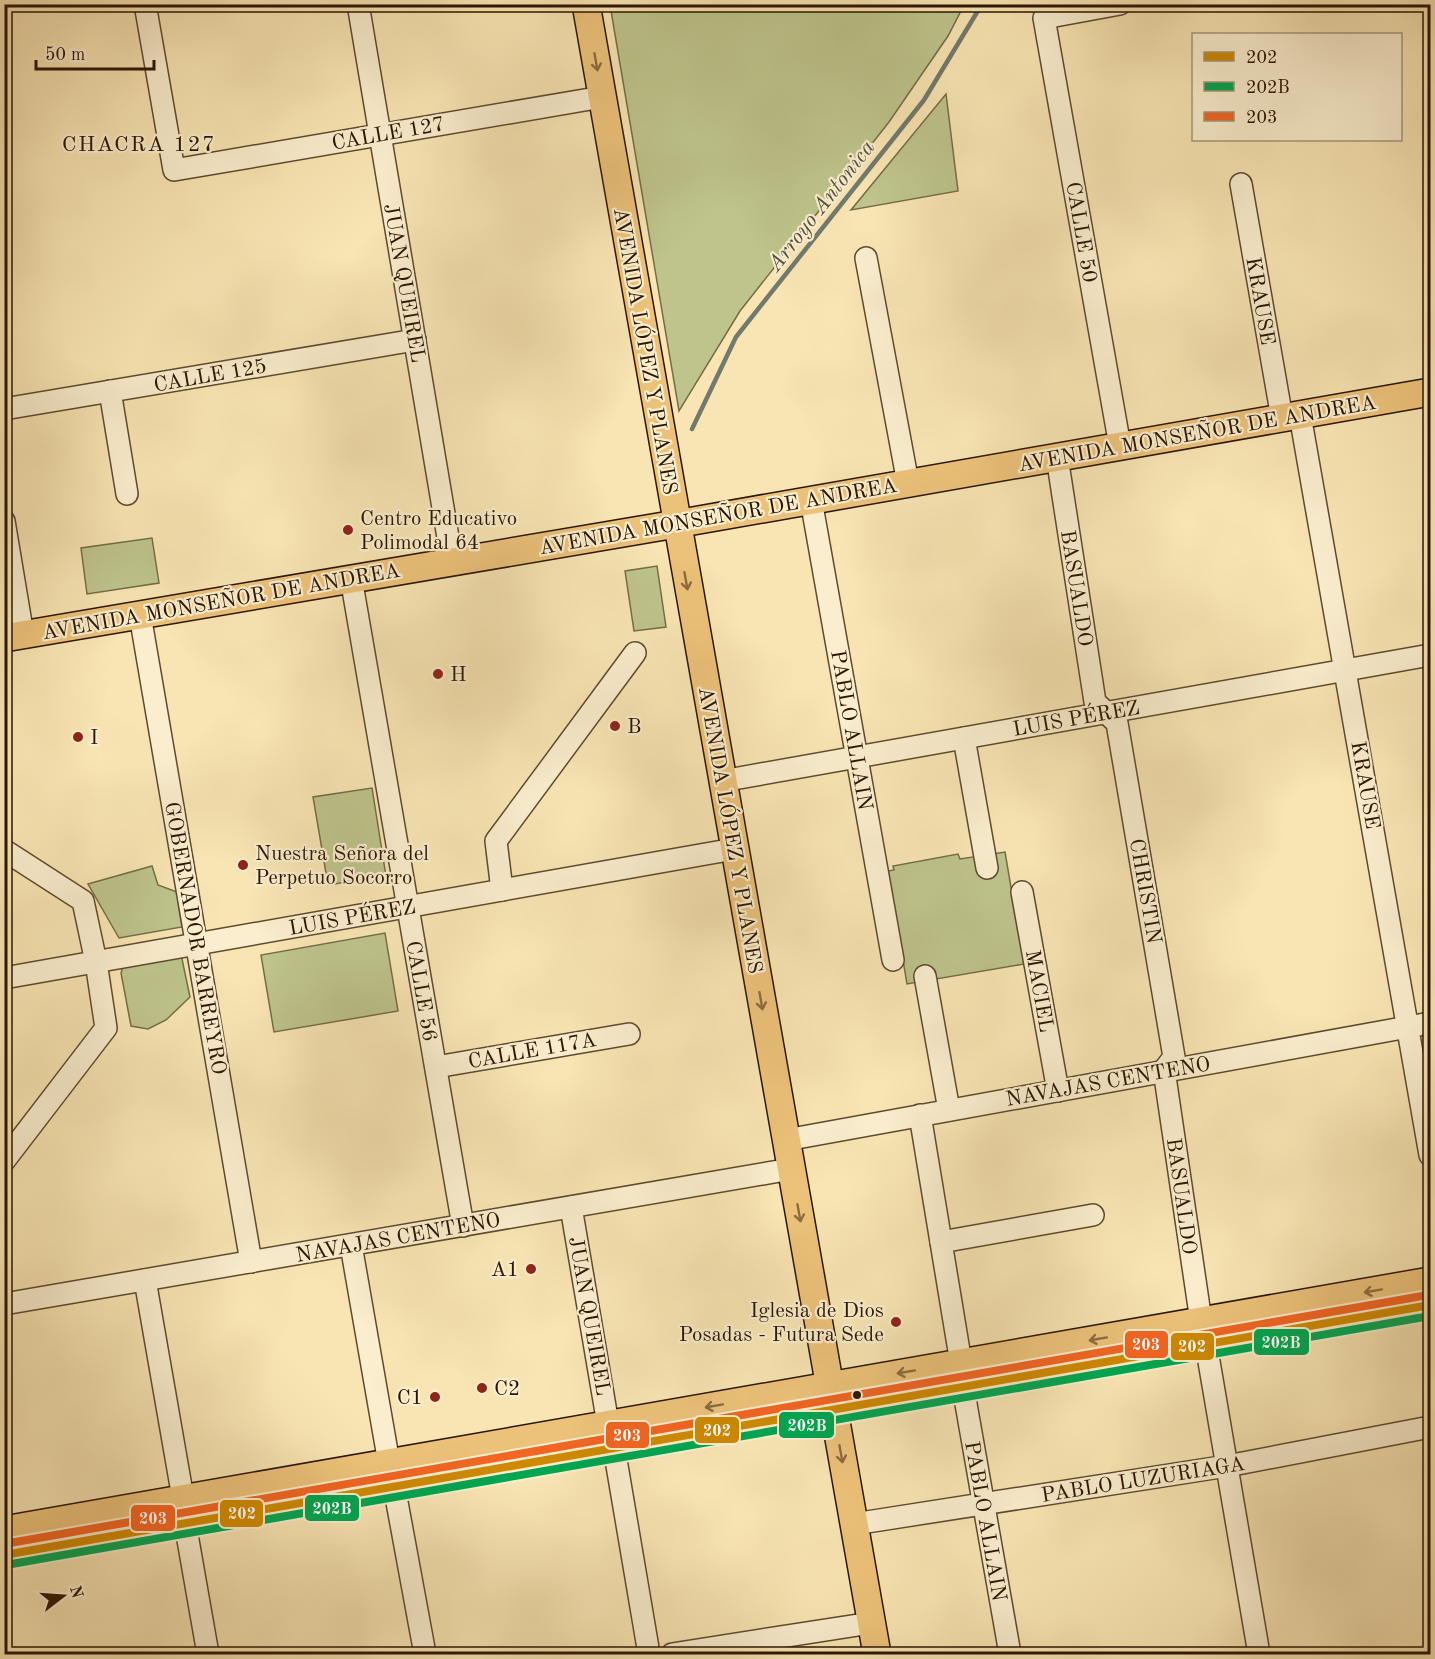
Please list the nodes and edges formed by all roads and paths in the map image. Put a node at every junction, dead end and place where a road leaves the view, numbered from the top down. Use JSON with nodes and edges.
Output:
{"nodes":[{"id":1,"x":145,"y":4,"type":"edge"},
{"id":2,"x":358,"y":4,"type":"edge"},
{"id":3,"x":586,"y":4,"type":"edge"},
{"id":4,"x":1120,"y":4,"type":"edge"},
{"id":5,"x":602,"y":97,"type":"junction"},
{"id":6,"x":380,"y":135,"type":"junction"},
{"id":7,"x":1241,"y":184,"type":"dead end"},
{"id":8,"x":867,"y":258,"type":"dead end"},
{"id":9,"x":415,"y":340,"type":"junction"},
{"id":10,"x":110,"y":392,"type":"junction"},
{"id":11,"x":1431,"y":392,"type":"edge"},
{"id":12,"x":4,"y":409,"type":"edge"},
{"id":13,"x":1291,"y":416,"type":"junction"},
{"id":14,"x":1120,"y":446,"type":"junction"},
{"id":15,"x":1057,"y":458,"type":"junction"},
{"id":16,"x":908,"y":483,"type":"junction"},
{"id":17,"x":127,"y":494,"type":"dead end"},
{"id":18,"x":811,"y":500,"type":"junction"},
{"id":19,"x":4,"y":521,"type":"edge"},
{"id":20,"x":676,"y":524,"type":"junction"},
{"id":21,"x":452,"y":561,"type":"junction"},
{"id":22,"x":351,"y":578,"type":"junction"},
{"id":23,"x":140,"y":615,"type":"junction"},
{"id":24,"x":14,"y":636,"type":"edge"},
{"id":25,"x":635,"y":653,"type":"dead end"},
{"id":26,"x":1431,"y":655,"type":"edge"},
{"id":27,"x":1345,"y":670,"type":"junction"},
{"id":28,"x":1107,"y":713,"type":"junction"},
{"id":29,"x":964,"y":738,"type":"junction"},
{"id":30,"x":857,"y":757,"type":"junction"},
{"id":31,"x":722,"y":781,"type":"junction"},
{"id":32,"x":734,"y":849,"type":"junction"},
{"id":33,"x":4,"y":850,"type":"edge"},
{"id":34,"x":987,"y":868,"type":"dead end"},
{"id":35,"x":502,"y":890,"type":"junction"},
{"id":36,"x":1022,"y":892,"type":"dead end"},
{"id":37,"x":407,"y":907,"type":"junction"},
{"id":38,"x":197,"y":944,"type":"junction"},
{"id":39,"x":894,"y":960,"type":"dead end"},
{"id":40,"x":96,"y":962,"type":"junction"},
{"id":41,"x":925,"y":976,"type":"dead end"},
{"id":42,"x":4,"y":978,"type":"edge"},
{"id":43,"x":1431,"y":1023,"type":"edge"},
{"id":44,"x":1408,"y":1027,"type":"junction"},
{"id":45,"x":629,"y":1034,"type":"dead end"},
{"id":46,"x":436,"y":1067,"type":"junction"},
{"id":47,"x":1164,"y":1070,"type":"junction"},
{"id":48,"x":1058,"y":1091,"type":"junction"},
{"id":49,"x":949,"y":1110,"type":"junction"},
{"id":50,"x":920,"y":1115,"type":"junction"},
{"id":51,"x":786,"y":1140,"type":"junction"},
{"id":52,"x":1431,"y":1155,"type":"edge"},
{"id":53,"x":4,"y":1161,"type":"edge"},
{"id":54,"x":791,"y":1169,"type":"junction"},
{"id":55,"x":571,"y":1207,"type":"junction"},
{"id":56,"x":1093,"y":1215,"type":"dead end"},
{"id":57,"x":463,"y":1226,"type":"junction"},
{"id":58,"x":941,"y":1242,"type":"junction"},
{"id":59,"x":351,"y":1245,"type":"junction"},
{"id":60,"x":251,"y":1262,"type":"junction"},
{"id":61,"x":145,"y":1280,"type":"junction"},
{"id":62,"x":1431,"y":1281,"type":"edge"},
{"id":63,"x":4,"y":1304,"type":"edge"},
{"id":64,"x":1431,"y":1305,"type":"edge"},
{"id":65,"x":1203,"y":1332,"type":"junction"},
{"id":66,"x":962,"y":1375,"type":"junction"},
{"id":67,"x":832,"y":1398,"type":"junction"},
{"id":68,"x":1431,"y":1427,"type":"edge"},
{"id":69,"x":611,"y":1436,"type":"junction"},
{"id":70,"x":1227,"y":1466,"type":"junction"},
{"id":71,"x":391,"y":1475,"type":"junction"},
{"id":72,"x":983,"y":1503,"type":"junction"},
{"id":73,"x":184,"y":1511,"type":"junction"},
{"id":74,"x":854,"y":1524,"type":"junction"},
{"id":75,"x":4,"y":1530,"type":"edge"},
{"id":76,"x":4,"y":1555,"type":"edge"},
{"id":77,"x":871,"y":1623,"type":"junction"},
{"id":78,"x":207,"y":1654,"type":"edge"},
{"id":79,"x":425,"y":1654,"type":"edge"},
{"id":80,"x":649,"y":1654,"type":"edge"},
{"id":81,"x":672,"y":1654,"type":"edge"},
{"id":82,"x":877,"y":1654,"type":"edge"},
{"id":83,"x":1010,"y":1654,"type":"edge"},
{"id":84,"x":1259,"y":1654,"type":"edge"}],
"edges":[{"from":1,"to":6,"type":"street","name":"CALLE 127"},
{"from":2,"to":6,"type":"street","name":"JUAN QUEIREL"},
{"from":3,"to":5,"type":"main road","name":"AVENIDA LÓPEZ Y PLANES","one_way":true},
{"from":4,"to":14,"type":"street","name":"CALLE 50"},
{"from":5,"to":6,"type":"street","name":"CALLE 127"},
{"from":5,"to":20,"type":"main road","name":"AVENIDA LÓPEZ Y PLANES"},
{"from":6,"to":9,"type":"street","name":"JUAN QUEIREL"},
{"from":7,"to":13,"type":"street","name":"KRAUSE"},
{"from":8,"to":16,"type":"street"},
{"from":9,"to":10,"type":"street","name":"CALLE 125"},
{"from":9,"to":21,"type":"street","name":"JUAN QUEIREL"},
{"from":10,"to":12,"type":"street","name":"CALLE 125"},
{"from":10,"to":17,"type":"street"},
{"from":11,"to":13,"type":"main road","name":"AVENIDA MONSEÑOR DE ANDREA"},
{"from":13,"to":14,"type":"main road","name":"AVENIDA MONSEÑOR DE ANDREA"},
{"from":13,"to":27,"type":"street","name":"KRAUSE"},
{"from":14,"to":15,"type":"main road","name":"AVENIDA MONSEÑOR DE ANDREA"},
{"from":15,"to":16,"type":"main road","name":"AVENIDA MONSEÑOR DE ANDREA"},
{"from":15,"to":28,"type":"street","name":"BASUALDO"},
{"from":16,"to":18,"type":"main road","name":"AVENIDA MONSEÑOR DE ANDREA"},
{"from":18,"to":20,"type":"main road","name":"AVENIDA MONSEÑOR DE ANDREA"},
{"from":18,"to":30,"type":"street","name":"PABLO ALLAIN"},
{"from":19,"to":24,"type":"street"},
{"from":20,"to":21,"type":"main road","name":"AVENIDA MONSEÑOR DE ANDREA"},
{"from":20,"to":31,"type":"main road","name":"AVENIDA LÓPEZ Y PLANES","one_way":true},
{"from":21,"to":22,"type":"main road","name":"AVENIDA MONSEÑOR DE ANDREA"},
{"from":22,"to":23,"type":"main road","name":"AVENIDA MONSEÑOR DE ANDREA"},
{"from":22,"to":37,"type":"street","name":"CALLE 56"},
{"from":23,"to":24,"type":"main road","name":"AVENIDA MONSEÑOR DE ANDREA"},
{"from":23,"to":38,"type":"street","name":"GOBERNADOR BARREYRO"},
{"from":25,"to":35,"type":"street"},
{"from":26,"to":27,"type":"street","name":"LUIS PÉREZ"},
{"from":27,"to":28,"type":"street","name":"LUIS PÉREZ"},
{"from":27,"to":44,"type":"street","name":"KRAUSE"},
{"from":28,"to":29,"type":"street","name":"LUIS PÉREZ"},
{"from":28,"to":47,"type":"street","name":"CHRISTIN"},
{"from":29,"to":30,"type":"street","name":"LUIS PÉREZ"},
{"from":29,"to":34,"type":"street"},
{"from":30,"to":31,"type":"street","name":"LUIS PÉREZ"},
{"from":30,"to":39,"type":"street","name":"PABLO ALLAIN"},
{"from":31,"to":32,"type":"main road","name":"AVENIDA LÓPEZ Y PLANES"},
{"from":32,"to":35,"type":"street","name":"LUIS PÉREZ"},
{"from":32,"to":51,"type":"main road","name":"AVENIDA LÓPEZ Y PLANES","one_way":true},
{"from":33,"to":40,"type":"street"},
{"from":35,"to":37,"type":"street","name":"LUIS PÉREZ"},
{"from":36,"to":48,"type":"street","name":"MACIEL"},
{"from":37,"to":38,"type":"street","name":"LUIS PÉREZ"},
{"from":37,"to":46,"type":"street","name":"CALLE 56"},
{"from":38,"to":40,"type":"street","name":"LUIS PÉREZ"},
{"from":38,"to":60,"type":"street","name":"GOBERNADOR BARREYRO"},
{"from":40,"to":42,"type":"street","name":"LUIS PÉREZ"},
{"from":40,"to":53,"type":"street"},
{"from":41,"to":49,"type":"street"},
{"from":43,"to":44,"type":"street","name":"NAVAJAS CENTENO"},
{"from":44,"to":47,"type":"street","name":"NAVAJAS CENTENO"},
{"from":44,"to":52,"type":"street","name":"KRAUSE"},
{"from":45,"to":46,"type":"street","name":"CALLE 117A"},
{"from":46,"to":57,"type":"street","name":"CALLE 56"},
{"from":47,"to":48,"type":"street","name":"NAVAJAS CENTENO"},
{"from":47,"to":65,"type":"street","name":"BASUALDO"},
{"from":48,"to":49,"type":"street","name":"NAVAJAS CENTENO"},
{"from":49,"to":50,"type":"street","name":"NAVAJAS CENTENO"},
{"from":50,"to":51,"type":"street","name":"NAVAJAS CENTENO"},
{"from":50,"to":58,"type":"street","name":"PABLO ALLAIN"},
{"from":51,"to":54,"type":"main road","name":"AVENIDA LÓPEZ Y PLANES"},
{"from":54,"to":55,"type":"street","name":"NAVAJAS CENTENO"},
{"from":54,"to":67,"type":"main road","name":"AVENIDA LÓPEZ Y PLANES","one_way":true},
{"from":55,"to":57,"type":"street","name":"NAVAJAS CENTENO"},
{"from":55,"to":69,"type":"street","name":"JUAN QUEIREL"},
{"from":56,"to":58,"type":"street"},
{"from":57,"to":59,"type":"street","name":"NAVAJAS CENTENO"},
{"from":58,"to":66,"type":"street","name":"PABLO ALLAIN"},
{"from":59,"to":60,"type":"street","name":"NAVAJAS CENTENO"},
{"from":59,"to":71,"type":"street"},
{"from":60,"to":61,"type":"street","name":"NAVAJAS CENTENO"},
{"from":61,"to":63,"type":"street","name":"NAVAJAS CENTENO"},
{"from":61,"to":73,"type":"street"},
{"from":62,"to":65,"type":"main road","one_way":true},
{"from":64,"to":65,"type":"main road"},
{"from":65,"to":66,"type":"main road"},
{"from":65,"to":70,"type":"street","name":"BASUALDO"},
{"from":66,"to":67,"type":"main road"},
{"from":66,"to":72,"type":"street","name":"PABLO ALLAIN"},
{"from":67,"to":69,"type":"main road"},
{"from":67,"to":74,"type":"main road","name":"AVENIDA LÓPEZ Y PLANES","one_way":true},
{"from":68,"to":70,"type":"street","name":"PABLO LUZURIAGA"},
{"from":69,"to":71,"type":"main road"},
{"from":69,"to":80,"type":"street","name":"JUAN QUEIREL"},
{"from":70,"to":72,"type":"street","name":"PABLO LUZURIAGA"},
{"from":70,"to":84,"type":"street","name":"BASUALDO"},
{"from":71,"to":73,"type":"main road"},
{"from":71,"to":79,"type":"street"},
{"from":72,"to":74,"type":"street","name":"PABLO LUZURIAGA"},
{"from":72,"to":83,"type":"street","name":"PABLO ALLAIN"},
{"from":73,"to":75,"type":"main road"},
{"from":73,"to":76,"type":"main road"},
{"from":73,"to":78,"type":"street"},
{"from":74,"to":77,"type":"main road","name":"AVENIDA LÓPEZ Y PLANES"},
{"from":77,"to":81,"type":"street"},
{"from":77,"to":82,"type":"main road","name":"AVENIDA LÓPEZ Y PLANES"}]}
